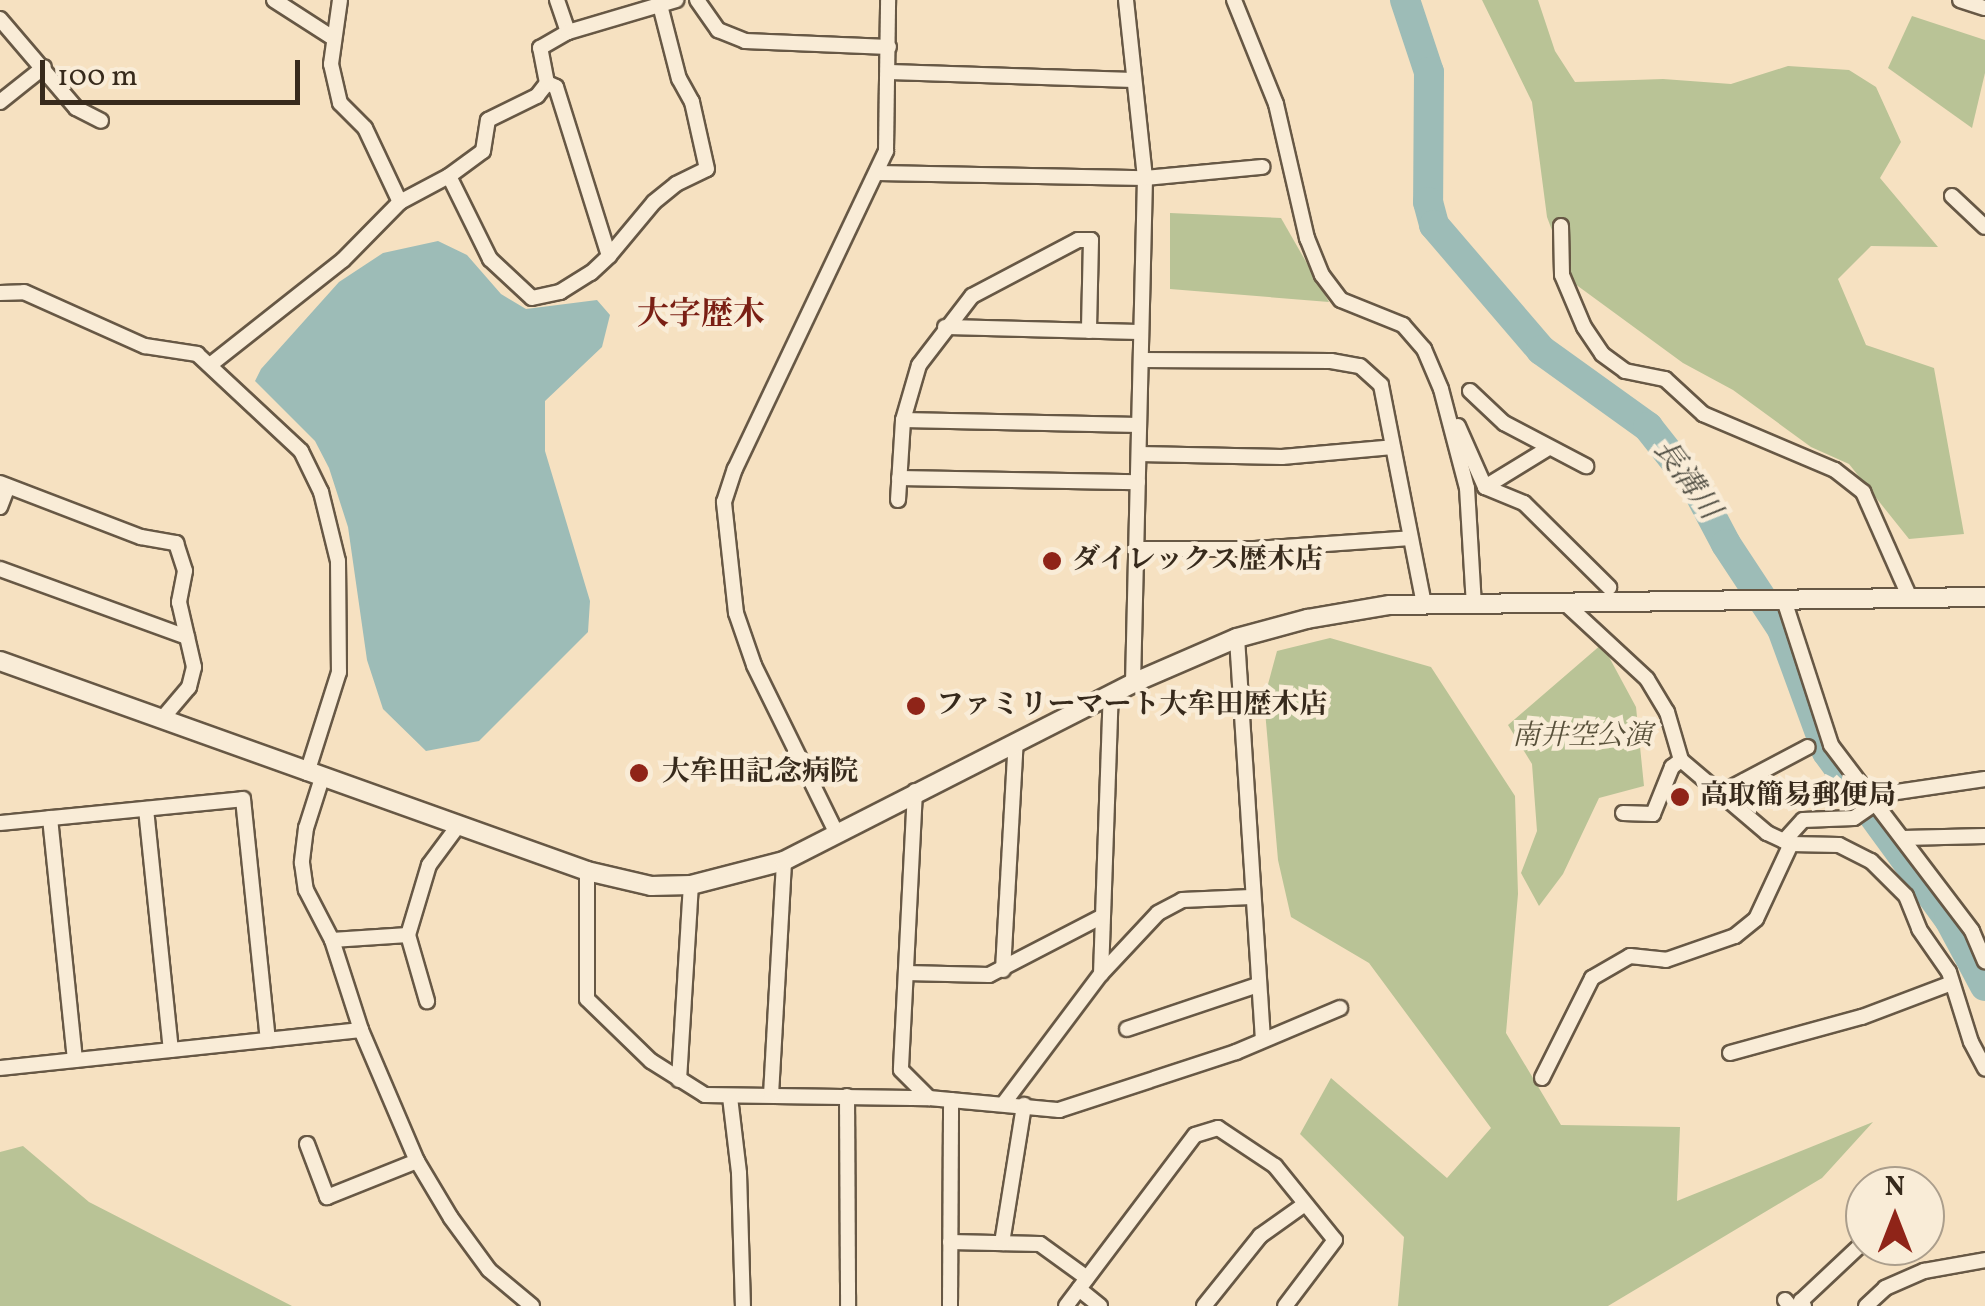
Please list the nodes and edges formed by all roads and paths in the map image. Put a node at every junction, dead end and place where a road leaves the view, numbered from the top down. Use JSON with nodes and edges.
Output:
{"nodes":[{"id":1,"x":274,"y":0,"type":"edge"},
{"id":2,"x":340,"y":0,"type":"edge"},
{"id":3,"x":557,"y":0,"type":"edge"},
{"id":4,"x":676,"y":0,"type":"edge"},
{"id":5,"x":697,"y":0,"type":"edge"},
{"id":6,"x":888,"y":0,"type":"edge"},
{"id":7,"x":1126,"y":0,"type":"edge"},
{"id":8,"x":1234,"y":0,"type":"edge"},
{"id":9,"x":1960,"y":0,"type":"edge"},
{"id":10,"x":660,"y":5,"type":"junction"},
{"id":11,"x":1985,"y":8,"type":"edge"},
{"id":12,"x":0,"y":19,"type":"edge"},
{"id":13,"x":568,"y":32,"type":"junction"},
{"id":14,"x":333,"y":38,"type":"junction"},
{"id":15,"x":888,"y":46,"type":"junction"},
{"id":16,"x":44,"y":67,"type":"junction"},
{"id":17,"x":889,"y":72,"type":"junction"},
{"id":18,"x":1134,"y":80,"type":"junction"},
{"id":19,"x":546,"y":83,"type":"junction"},
{"id":20,"x":0,"y":102,"type":"edge"},
{"id":21,"x":101,"y":120,"type":"dead end"},
{"id":22,"x":1262,"y":167,"type":"dead end"},
{"id":23,"x":878,"y":173,"type":"junction"},
{"id":24,"x":450,"y":176,"type":"junction"},
{"id":25,"x":1145,"y":178,"type":"junction"},
{"id":26,"x":1952,"y":196,"type":"dead end"},
{"id":27,"x":400,"y":202,"type":"junction"},
{"id":28,"x":1561,"y":226,"type":"dead end"},
{"id":29,"x":1985,"y":227,"type":"edge"},
{"id":30,"x":609,"y":256,"type":"junction"},
{"id":31,"x":0,"y":292,"type":"edge"},
{"id":32,"x":945,"y":327,"type":"junction"},
{"id":33,"x":1089,"y":331,"type":"junction"},
{"id":34,"x":1141,"y":332,"type":"junction"},
{"id":35,"x":1141,"y":360,"type":"junction"},
{"id":36,"x":210,"y":365,"type":"junction"},
{"id":37,"x":1442,"y":389,"type":"junction"},
{"id":38,"x":1470,"y":391,"type":"dead end"},
{"id":39,"x":902,"y":420,"type":"junction"},
{"id":40,"x":1139,"y":425,"type":"junction"},
{"id":41,"x":1393,"y":447,"type":"junction"},
{"id":42,"x":1547,"y":448,"type":"junction"},
{"id":43,"x":1138,"y":454,"type":"junction"},
{"id":44,"x":1586,"y":466,"type":"dead end"},
{"id":45,"x":899,"y":478,"type":"junction"},
{"id":46,"x":1138,"y":482,"type":"junction"},
{"id":47,"x":4,"y":485,"type":"edge"},
{"id":48,"x":1486,"y":487,"type":"junction"},
{"id":49,"x":898,"y":500,"type":"dead end"},
{"id":50,"x":0,"y":507,"type":"edge"},
{"id":51,"x":1411,"y":538,"type":"junction"},
{"id":52,"x":1136,"y":548,"type":"junction"},
{"id":53,"x":0,"y":568,"type":"edge"},
{"id":54,"x":1609,"y":588,"type":"dead end"},
{"id":55,"x":1985,"y":597,"type":"edge"},
{"id":56,"x":1910,"y":598,"type":"junction"},
{"id":57,"x":1784,"y":600,"type":"junction"},
{"id":58,"x":1566,"y":604,"type":"junction"},
{"id":59,"x":1424,"y":605,"type":"junction"},
{"id":60,"x":1474,"y":605,"type":"junction"},
{"id":61,"x":187,"y":637,"type":"junction"},
{"id":62,"x":1237,"y":638,"type":"junction"},
{"id":63,"x":0,"y":660,"type":"edge"},
{"id":64,"x":1133,"y":683,"type":"junction"},
{"id":65,"x":1111,"y":694,"type":"junction"},
{"id":66,"x":162,"y":720,"type":"junction"},
{"id":67,"x":1016,"y":741,"type":"junction"},
{"id":68,"x":1808,"y":747,"type":"dead end"},
{"id":69,"x":1681,"y":760,"type":"junction"},
{"id":70,"x":315,"y":775,"type":"junction"},
{"id":71,"x":1985,"y":778,"type":"edge"},
{"id":72,"x":915,"y":792,"type":"junction"},
{"id":73,"x":1720,"y":794,"type":"junction"},
{"id":74,"x":1877,"y":802,"type":"junction"},
{"id":75,"x":146,"y":809,"type":"junction"},
{"id":76,"x":1622,"y":813,"type":"dead end"},
{"id":77,"x":50,"y":818,"type":"junction"},
{"id":78,"x":0,"y":823,"type":"edge"},
{"id":79,"x":458,"y":826,"type":"junction"},
{"id":80,"x":836,"y":832,"type":"junction"},
{"id":81,"x":1985,"y":836,"type":"edge"},
{"id":82,"x":1903,"y":838,"type":"junction"},
{"id":83,"x":1788,"y":842,"type":"junction"},
{"id":84,"x":784,"y":861,"type":"junction"},
{"id":85,"x":587,"y":871,"type":"junction"},
{"id":86,"x":691,"y":884,"type":"junction"},
{"id":87,"x":1251,"y":898,"type":"junction"},
{"id":88,"x":1103,"y":916,"type":"junction"},
{"id":89,"x":408,"y":935,"type":"junction"},
{"id":90,"x":332,"y":940,"type":"junction"},
{"id":91,"x":1985,"y":961,"type":"edge"},
{"id":92,"x":1003,"y":970,"type":"junction"},
{"id":93,"x":906,"y":973,"type":"junction"},
{"id":94,"x":1101,"y":974,"type":"junction"},
{"id":95,"x":1952,"y":983,"type":"junction"},
{"id":96,"x":1258,"y":984,"type":"junction"},
{"id":97,"x":427,"y":1001,"type":"dead end"},
{"id":98,"x":1340,"y":1008,"type":"dead end"},
{"id":99,"x":1127,"y":1028,"type":"dead end"},
{"id":100,"x":361,"y":1030,"type":"junction"},
{"id":101,"x":1262,"y":1037,"type":"junction"},
{"id":102,"x":268,"y":1040,"type":"junction"},
{"id":103,"x":171,"y":1050,"type":"junction"},
{"id":104,"x":1730,"y":1054,"type":"dead end"},
{"id":105,"x":76,"y":1060,"type":"junction"},
{"id":106,"x":0,"y":1068,"type":"edge"},
{"id":107,"x":1985,"y":1068,"type":"edge"},
{"id":108,"x":1542,"y":1078,"type":"dead end"},
{"id":109,"x":679,"y":1080,"type":"junction"},
{"id":110,"x":771,"y":1094,"type":"junction"},
{"id":111,"x":847,"y":1096,"type":"junction"},
{"id":112,"x":730,"y":1098,"type":"junction"},
{"id":113,"x":929,"y":1098,"type":"junction"},
{"id":114,"x":951,"y":1100,"type":"junction"},
{"id":115,"x":1004,"y":1103,"type":"junction"},
{"id":116,"x":1024,"y":1105,"type":"junction"},
{"id":117,"x":307,"y":1144,"type":"dead end"},
{"id":118,"x":418,"y":1160,"type":"junction"},
{"id":119,"x":1304,"y":1204,"type":"junction"},
{"id":120,"x":950,"y":1242,"type":"junction"},
{"id":121,"x":1002,"y":1243,"type":"junction"},
{"id":122,"x":1845,"y":1260,"type":"edge"},
{"id":123,"x":1985,"y":1260,"type":"edge"},
{"id":124,"x":1083,"y":1283,"type":"junction"},
{"id":125,"x":532,"y":1306,"type":"edge"},
{"id":126,"x":743,"y":1306,"type":"edge"},
{"id":127,"x":848,"y":1306,"type":"edge"},
{"id":128,"x":950,"y":1306,"type":"edge"},
{"id":129,"x":1066,"y":1306,"type":"edge"},
{"id":130,"x":1100,"y":1306,"type":"edge"},
{"id":131,"x":1204,"y":1306,"type":"edge"},
{"id":132,"x":1286,"y":1306,"type":"edge"},
{"id":133,"x":1804,"y":1306,"type":"edge"},
{"id":134,"x":1866,"y":1306,"type":"edge"}],
"edges":[{"from":1,"to":14,"type":"street"},
{"from":2,"to":14,"type":"street"},
{"from":3,"to":13,"type":"street"},
{"from":4,"to":10,"type":"street"},
{"from":5,"to":15,"type":"street"},
{"from":6,"to":15,"type":"street"},
{"from":7,"to":18,"type":"street"},
{"from":8,"to":37,"type":"street"},
{"from":9,"to":11,"type":"street"},
{"from":10,"to":13,"type":"street"},
{"from":10,"to":30,"type":"street"},
{"from":12,"to":16,"type":"street"},
{"from":13,"to":19,"type":"street"},
{"from":14,"to":27,"type":"street"},
{"from":15,"to":17,"type":"street"},
{"from":16,"to":20,"type":"street"},
{"from":16,"to":21,"type":"street"},
{"from":17,"to":18,"type":"street"},
{"from":17,"to":23,"type":"street"},
{"from":18,"to":25,"type":"street"},
{"from":19,"to":24,"type":"street"},
{"from":19,"to":30,"type":"street"},
{"from":22,"to":25,"type":"street"},
{"from":23,"to":25,"type":"street"},
{"from":23,"to":80,"type":"street"},
{"from":24,"to":27,"type":"street"},
{"from":24,"to":30,"type":"street"},
{"from":25,"to":34,"type":"street"},
{"from":26,"to":29,"type":"street"},
{"from":27,"to":36,"type":"street"},
{"from":28,"to":56,"type":"street"},
{"from":31,"to":36,"type":"street"},
{"from":32,"to":33,"type":"street"},
{"from":32,"to":33,"type":"street"},
{"from":32,"to":39,"type":"street"},
{"from":33,"to":34,"type":"street"},
{"from":34,"to":35,"type":"street"},
{"from":35,"to":40,"type":"street"},
{"from":35,"to":41,"type":"street"},
{"from":36,"to":70,"type":"street"},
{"from":37,"to":48,"type":"street"},
{"from":37,"to":60,"type":"street"},
{"from":38,"to":42,"type":"street"},
{"from":39,"to":40,"type":"street"},
{"from":39,"to":45,"type":"street"},
{"from":40,"to":43,"type":"street"},
{"from":41,"to":43,"type":"street"},
{"from":41,"to":51,"type":"street"},
{"from":42,"to":44,"type":"street"},
{"from":42,"to":48,"type":"street"},
{"from":43,"to":46,"type":"street"},
{"from":45,"to":46,"type":"street"},
{"from":45,"to":49,"type":"street"},
{"from":46,"to":52,"type":"street"},
{"from":47,"to":50,"type":"street"},
{"from":47,"to":61,"type":"street"},
{"from":48,"to":54,"type":"street"},
{"from":51,"to":52,"type":"street"},
{"from":51,"to":59,"type":"street"},
{"from":52,"to":64,"type":"street"},
{"from":53,"to":61,"type":"street"},
{"from":55,"to":56,"type":"street"},
{"from":56,"to":57,"type":"street"},
{"from":57,"to":58,"type":"street"},
{"from":57,"to":74,"type":"street"},
{"from":58,"to":60,"type":"street"},
{"from":58,"to":69,"type":"street"},
{"from":59,"to":60,"type":"street"},
{"from":59,"to":62,"type":"street"},
{"from":61,"to":66,"type":"street"},
{"from":62,"to":64,"type":"street"},
{"from":62,"to":87,"type":"street"},
{"from":63,"to":66,"type":"street"},
{"from":64,"to":65,"type":"street"},
{"from":65,"to":67,"type":"street"},
{"from":65,"to":88,"type":"street"},
{"from":66,"to":70,"type":"street"},
{"from":67,"to":72,"type":"street"},
{"from":67,"to":92,"type":"street"},
{"from":68,"to":73,"type":"street"},
{"from":69,"to":73,"type":"street"},
{"from":69,"to":76,"type":"street"},
{"from":70,"to":79,"type":"street"},
{"from":70,"to":90,"type":"street"},
{"from":71,"to":74,"type":"street"},
{"from":72,"to":80,"type":"street"},
{"from":72,"to":93,"type":"street"},
{"from":73,"to":83,"type":"street"},
{"from":74,"to":82,"type":"street"},
{"from":74,"to":83,"type":"street"},
{"from":75,"to":77,"type":"street"},
{"from":75,"to":102,"type":"street"},
{"from":75,"to":103,"type":"street"},
{"from":77,"to":78,"type":"street"},
{"from":77,"to":105,"type":"street"},
{"from":79,"to":85,"type":"street"},
{"from":79,"to":89,"type":"street"},
{"from":80,"to":84,"type":"street"},
{"from":81,"to":82,"type":"street"},
{"from":82,"to":91,"type":"street"},
{"from":83,"to":95,"type":"street"},
{"from":83,"to":108,"type":"street"},
{"from":84,"to":86,"type":"street"},
{"from":84,"to":110,"type":"street"},
{"from":85,"to":86,"type":"street"},
{"from":85,"to":109,"type":"street"},
{"from":86,"to":109,"type":"street"},
{"from":87,"to":94,"type":"street"},
{"from":87,"to":96,"type":"street"},
{"from":88,"to":92,"type":"street"},
{"from":88,"to":94,"type":"street"},
{"from":89,"to":90,"type":"street"},
{"from":89,"to":97,"type":"street"},
{"from":90,"to":100,"type":"street"},
{"from":92,"to":93,"type":"street"},
{"from":93,"to":113,"type":"street"},
{"from":94,"to":115,"type":"street"},
{"from":95,"to":104,"type":"street"},
{"from":95,"to":107,"type":"street"},
{"from":96,"to":99,"type":"street"},
{"from":96,"to":101,"type":"street"},
{"from":98,"to":101,"type":"street"},
{"from":100,"to":102,"type":"street"},
{"from":100,"to":118,"type":"street"},
{"from":101,"to":116,"type":"street"},
{"from":102,"to":103,"type":"street"},
{"from":103,"to":105,"type":"street"},
{"from":105,"to":106,"type":"street"},
{"from":109,"to":112,"type":"street"},
{"from":110,"to":111,"type":"street"},
{"from":110,"to":112,"type":"street"},
{"from":111,"to":113,"type":"street"},
{"from":111,"to":127,"type":"street"},
{"from":112,"to":126,"type":"street"},
{"from":113,"to":114,"type":"street"},
{"from":114,"to":115,"type":"street"},
{"from":114,"to":120,"type":"street"},
{"from":115,"to":116,"type":"street"},
{"from":116,"to":121,"type":"street"},
{"from":117,"to":118,"type":"street"},
{"from":118,"to":125,"type":"street"},
{"from":119,"to":124,"type":"street"},
{"from":119,"to":131,"type":"street"},
{"from":119,"to":132,"type":"street"},
{"from":120,"to":121,"type":"street"},
{"from":120,"to":128,"type":"street"},
{"from":121,"to":124,"type":"street"},
{"from":122,"to":133,"type":"street"},
{"from":123,"to":134,"type":"street"},
{"from":124,"to":129,"type":"street"},
{"from":124,"to":130,"type":"street"}]}
